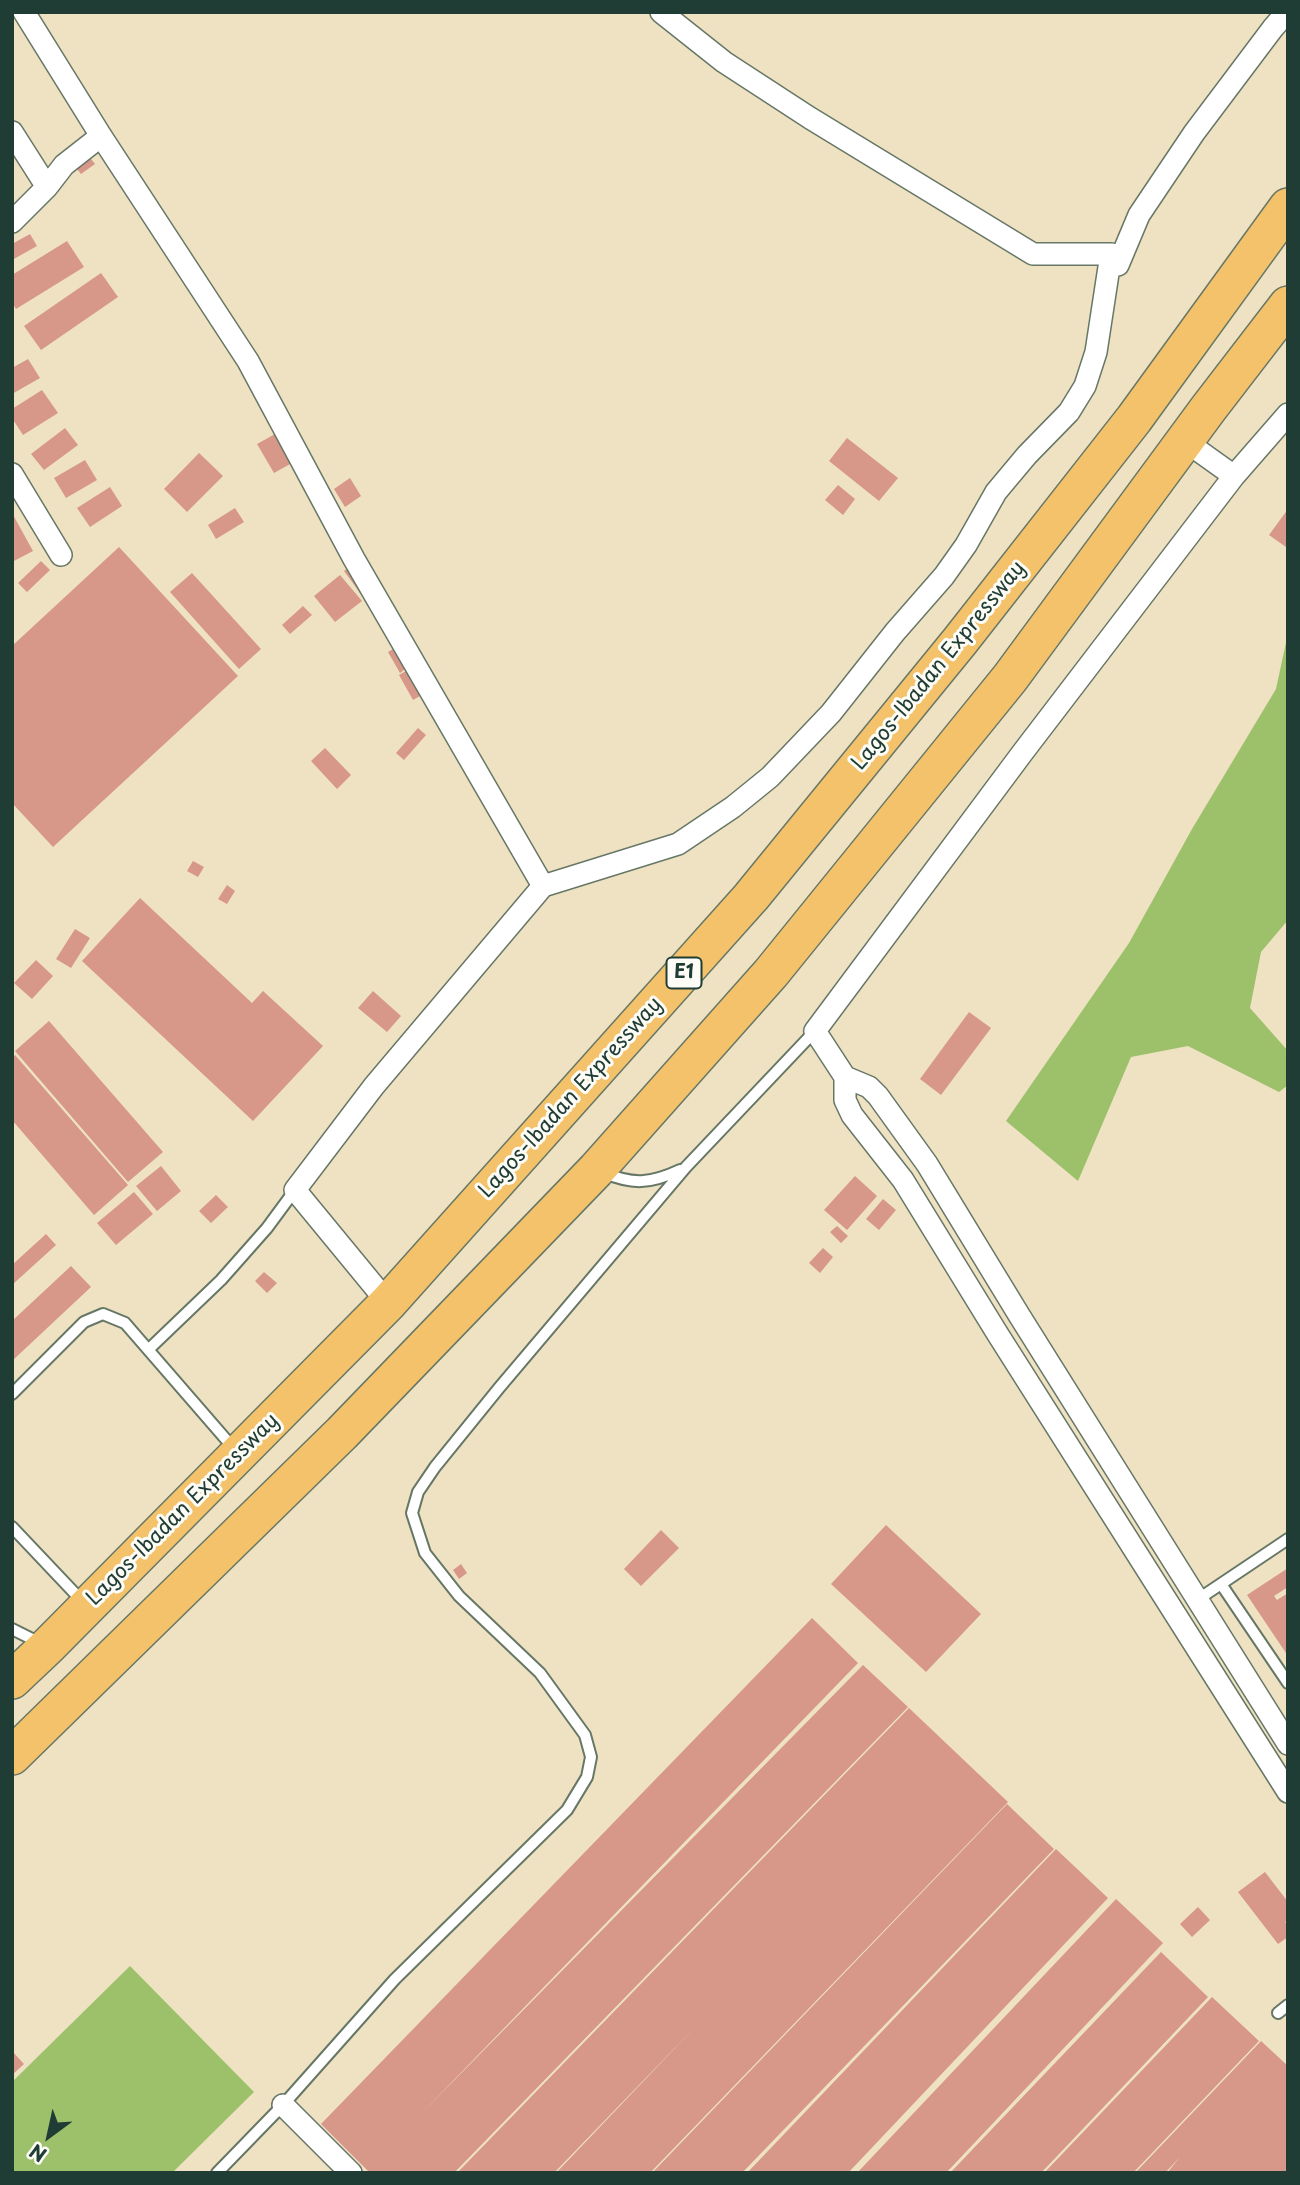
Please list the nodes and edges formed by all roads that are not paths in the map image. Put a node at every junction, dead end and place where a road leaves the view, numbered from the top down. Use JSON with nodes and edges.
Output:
{"nodes":[{"id":1,"x":24,"y":12,"type":"edge"},
{"id":2,"x":661,"y":12,"type":"edge"},
{"id":3,"x":1287,"y":12,"type":"edge"},
{"id":4,"x":12,"y":132,"type":"edge"},
{"id":5,"x":100,"y":136,"type":"junction"},
{"id":6,"x":47,"y":187,"type":"junction"},
{"id":7,"x":1288,"y":207,"type":"edge"},
{"id":8,"x":12,"y":222,"type":"edge"},
{"id":9,"x":1111,"y":254,"type":"junction"},
{"id":10,"x":1288,"y":305,"type":"edge"},
{"id":11,"x":1288,"y":414,"type":"edge"},
{"id":12,"x":1185,"y":440,"type":"junction"},
{"id":13,"x":12,"y":474,"type":"edge"},
{"id":14,"x":1234,"y":476,"type":"junction"},
{"id":15,"x":61,"y":555,"type":"dead end"},
{"id":16,"x":543,"y":886,"type":"junction"},
{"id":17,"x":815,"y":1031,"type":"junction"},
{"id":18,"x":845,"y":1077,"type":"junction"},
{"id":19,"x":686,"y":1167,"type":"junction"},
{"id":20,"x":596,"y":1170,"type":"junction"},
{"id":21,"x":295,"y":1190,"type":"junction"},
{"id":22,"x":388,"y":1303,"type":"junction"},
{"id":23,"x":149,"y":1349,"type":"junction"},
{"id":24,"x":12,"y":1394,"type":"edge"},
{"id":25,"x":239,"y":1454,"type":"junction"},
{"id":26,"x":14,"y":1532,"type":"edge"},
{"id":27,"x":1288,"y":1539,"type":"edge"},
{"id":28,"x":1221,"y":1584,"type":"junction"},
{"id":29,"x":1197,"y":1600,"type":"junction"},
{"id":30,"x":87,"y":1607,"type":"junction"},
{"id":31,"x":12,"y":1629,"type":"edge"},
{"id":32,"x":48,"y":1646,"type":"junction"},
{"id":33,"x":12,"y":1680,"type":"edge"},
{"id":34,"x":1288,"y":1683,"type":"edge"},
{"id":35,"x":1288,"y":1744,"type":"edge"},
{"id":36,"x":12,"y":1756,"type":"edge"},
{"id":37,"x":1288,"y":1792,"type":"edge"},
{"id":38,"x":1288,"y":2006,"type":"edge"},
{"id":39,"x":1278,"y":2013,"type":"dead end"},
{"id":40,"x":283,"y":2105,"type":"junction"},
{"id":41,"x":217,"y":2173,"type":"edge"},
{"id":42,"x":351,"y":2173,"type":"edge"}],
"edges":[{"from":1,"to":5,"type":"street"},
{"from":2,"to":9,"type":"street"},
{"from":3,"to":9,"type":"street"},
{"from":4,"to":6,"type":"street"},
{"from":5,"to":6,"type":"street"},
{"from":5,"to":16,"type":"street"},
{"from":6,"to":8,"type":"street"},
{"from":7,"to":22,"type":"highway","name":"Lagos-Ibadan Expressway","number":"E1"},
{"from":9,"to":16,"type":"street"},
{"from":10,"to":12,"type":"highway"},
{"from":11,"to":14,"type":"street"},
{"from":12,"to":14,"type":"street"},
{"from":12,"to":20,"type":"highway"},
{"from":13,"to":15,"type":"street"},
{"from":14,"to":17,"type":"street"},
{"from":16,"to":21,"type":"street"},
{"from":17,"to":18,"type":"street"},
{"from":17,"to":19,"type":"lane"},
{"from":18,"to":29,"type":"street"},
{"from":18,"to":37,"type":"street"},
{"from":19,"to":20,"type":"lane"},
{"from":19,"to":40,"type":"lane"},
{"from":20,"to":36,"type":"highway"},
{"from":21,"to":22,"type":"street"},
{"from":21,"to":23,"type":"lane"},
{"from":22,"to":25,"type":"highway","name":"Lagos-Ibadan Expressway","number":"E1"},
{"from":23,"to":24,"type":"lane"},
{"from":23,"to":25,"type":"lane"},
{"from":25,"to":30,"type":"highway","name":"Lagos-Ibadan Expressway","number":"E1"},
{"from":26,"to":30,"type":"lane"},
{"from":27,"to":28,"type":"lane"},
{"from":28,"to":29,"type":"lane"},
{"from":28,"to":34,"type":"lane"},
{"from":29,"to":35,"type":"street"},
{"from":30,"to":32,"type":"highway","name":"Lagos-Ibadan Expressway","number":"E1"},
{"from":31,"to":32,"type":"lane"},
{"from":32,"to":33,"type":"highway","name":"Lagos-Ibadan Expressway","number":"E1"},
{"from":38,"to":39,"type":"lane"},
{"from":40,"to":41,"type":"lane"},
{"from":40,"to":42,"type":"street"}]}
